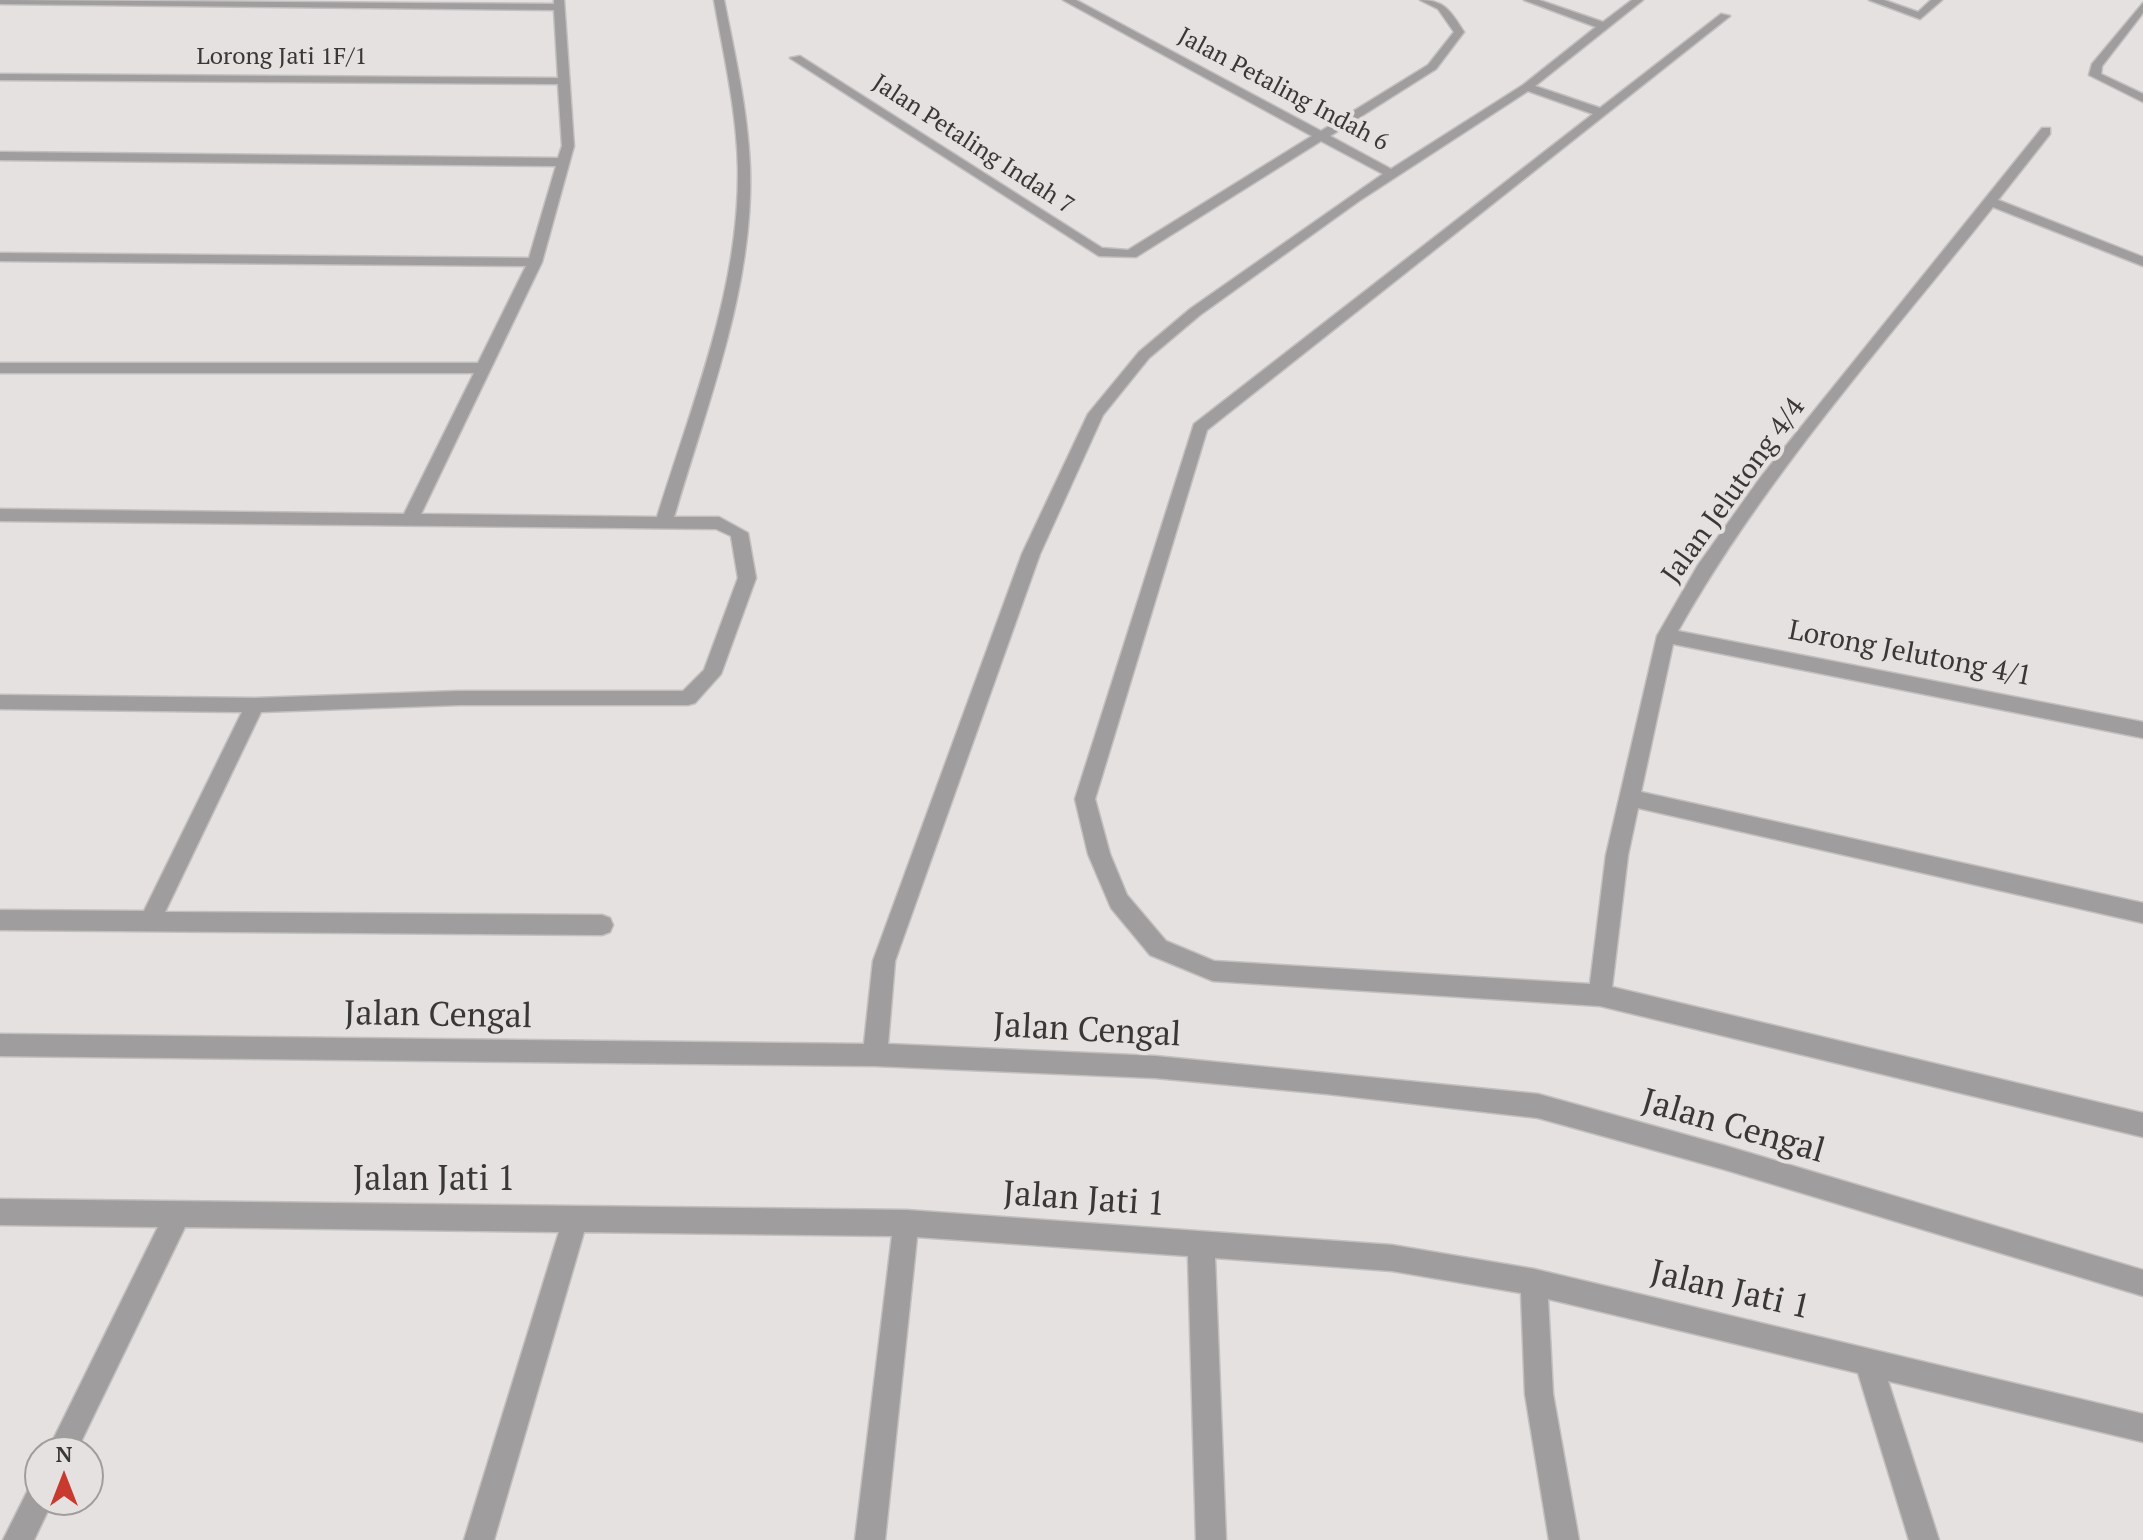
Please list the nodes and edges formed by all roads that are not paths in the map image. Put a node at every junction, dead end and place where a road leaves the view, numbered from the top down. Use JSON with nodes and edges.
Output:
{"nodes":[{"id":1,"x":8,"y":0,"type":"edge"},
{"id":2,"x":719,"y":0,"type":"edge"},
{"id":3,"x":1068,"y":0,"type":"edge"},
{"id":4,"x":1425,"y":0,"type":"edge"},
{"id":5,"x":1529,"y":0,"type":"edge"},
{"id":6,"x":1638,"y":0,"type":"edge"},
{"id":7,"x":1874,"y":0,"type":"edge"},
{"id":8,"x":1937,"y":0,"type":"edge"},
{"id":9,"x":0,"y":1,"type":"edge"},
{"id":10,"x":559,"y":4,"type":"edge"},
{"id":11,"x":2143,"y":6,"type":"edge"},
{"id":12,"x":1725,"y":16,"type":"dead end"},
{"id":13,"x":1603,"y":26,"type":"junction"},
{"id":14,"x":2125,"y":29,"type":"junction"},
{"id":15,"x":2143,"y":34,"type":"edge"},
{"id":16,"x":796,"y":58,"type":"dead end"},
{"id":17,"x":0,"y":77,"type":"edge"},
{"id":18,"x":564,"y":81,"type":"junction"},
{"id":19,"x":1527,"y":87,"type":"junction"},
{"id":20,"x":2143,"y":99,"type":"edge"},
{"id":21,"x":1602,"y":113,"type":"junction"},
{"id":22,"x":2046,"y":131,"type":"dead end"},
{"id":23,"x":1322,"y":135,"type":"junction"},
{"id":24,"x":0,"y":156,"type":"edge"},
{"id":25,"x":563,"y":162,"type":"junction"},
{"id":26,"x":1392,"y":174,"type":"junction"},
{"id":27,"x":1990,"y":201,"type":"junction"},
{"id":28,"x":0,"y":257,"type":"edge"},
{"id":29,"x":535,"y":262,"type":"junction"},
{"id":30,"x":2143,"y":262,"type":"edge"},
{"id":31,"x":0,"y":368,"type":"edge"},
{"id":32,"x":483,"y":368,"type":"junction"},
{"id":33,"x":0,"y":515,"type":"edge"},
{"id":34,"x":410,"y":519,"type":"junction"},
{"id":35,"x":664,"y":522,"type":"junction"},
{"id":36,"x":1666,"y":636,"type":"junction"},
{"id":37,"x":0,"y":702,"type":"edge"},
{"id":38,"x":255,"y":705,"type":"junction"},
{"id":39,"x":2143,"y":730,"type":"edge"},
{"id":40,"x":1630,"y":798,"type":"junction"},
{"id":41,"x":2143,"y":913,"type":"edge"},
{"id":42,"x":0,"y":920,"type":"edge"},
{"id":43,"x":150,"y":921,"type":"junction"},
{"id":44,"x":602,"y":925,"type":"dead end"},
{"id":45,"x":1600,"y":995,"type":"junction"},
{"id":46,"x":0,"y":1045,"type":"edge"},
{"id":47,"x":875,"y":1055,"type":"junction"},
{"id":48,"x":2143,"y":1125,"type":"edge"},
{"id":49,"x":0,"y":1212,"type":"edge"},
{"id":50,"x":178,"y":1214,"type":"junction"},
{"id":51,"x":575,"y":1220,"type":"junction"},
{"id":52,"x":906,"y":1223,"type":"junction"},
{"id":53,"x":1201,"y":1244,"type":"junction"},
{"id":54,"x":1534,"y":1282,"type":"junction"},
{"id":55,"x":2143,"y":1283,"type":"edge"},
{"id":56,"x":1868,"y":1360,"type":"junction"},
{"id":57,"x":2143,"y":1428,"type":"edge"},
{"id":58,"x":69,"y":1436,"type":"edge"},
{"id":59,"x":30,"y":1516,"type":"edge"},
{"id":60,"x":18,"y":1540,"type":"edge"},
{"id":61,"x":479,"y":1540,"type":"edge"},
{"id":62,"x":870,"y":1540,"type":"edge"},
{"id":63,"x":1211,"y":1540,"type":"edge"},
{"id":64,"x":1564,"y":1540,"type":"edge"},
{"id":65,"x":1924,"y":1540,"type":"edge"}],
"edges":[{"from":1,"to":9,"type":"street"},
{"from":1,"to":10,"type":"street"},
{"from":2,"to":35,"type":"street"},
{"from":3,"to":23,"type":"street","name":"Jalan Petaling Indah 6"},
{"from":4,"to":23,"type":"street"},
{"from":5,"to":13,"type":"street"},
{"from":6,"to":13,"type":"street"},
{"from":7,"to":8,"type":"street"},
{"from":10,"to":18,"type":"street"},
{"from":11,"to":14,"type":"street"},
{"from":12,"to":21,"type":"street"},
{"from":13,"to":19,"type":"street"},
{"from":14,"to":15,"type":"street"},
{"from":14,"to":20,"type":"street"},
{"from":16,"to":23,"type":"street","name":"Jalan Petaling Indah 7"},
{"from":17,"to":18,"type":"street","name":"Lorong Jati 1F/1"},
{"from":18,"to":25,"type":"street"},
{"from":19,"to":21,"type":"street"},
{"from":19,"to":26,"type":"street"},
{"from":21,"to":45,"type":"street"},
{"from":22,"to":27,"type":"street","name":"Jalan Jelutong 4/4"},
{"from":23,"to":26,"type":"street","name":"Jalan Petaling Indah 6"},
{"from":24,"to":25,"type":"street"},
{"from":25,"to":29,"type":"street"},
{"from":26,"to":47,"type":"street"},
{"from":27,"to":30,"type":"street"},
{"from":27,"to":36,"type":"street","name":"Jalan Jelutong 4/4"},
{"from":28,"to":29,"type":"street"},
{"from":29,"to":32,"type":"street"},
{"from":31,"to":32,"type":"street"},
{"from":32,"to":34,"type":"street"},
{"from":33,"to":34,"type":"street"},
{"from":34,"to":35,"type":"street"},
{"from":35,"to":38,"type":"street"},
{"from":36,"to":39,"type":"street","name":"Lorong Jelutong 4/1"},
{"from":36,"to":40,"type":"street","name":"Jalan Jelutong 4/4"},
{"from":37,"to":38,"type":"street"},
{"from":38,"to":43,"type":"street"},
{"from":40,"to":41,"type":"street"},
{"from":40,"to":45,"type":"street","name":"Jalan Jelutong 4/4"},
{"from":42,"to":43,"type":"street"},
{"from":43,"to":44,"type":"street"},
{"from":45,"to":48,"type":"street"},
{"from":46,"to":47,"type":"street","name":"Jalan Cengal"},
{"from":47,"to":55,"type":"street","name":"Jalan Cengal"},
{"from":49,"to":50,"type":"street","name":"Jalan Jati 1"},
{"from":50,"to":51,"type":"street","name":"Jalan Jati 1"},
{"from":50,"to":58,"type":"street"},
{"from":51,"to":52,"type":"street","name":"Jalan Jati 1"},
{"from":51,"to":61,"type":"street"},
{"from":52,"to":53,"type":"street","name":"Jalan Jati 1"},
{"from":52,"to":62,"type":"street"},
{"from":53,"to":54,"type":"street","name":"Jalan Jati 1"},
{"from":53,"to":63,"type":"street"},
{"from":54,"to":56,"type":"street","name":"Jalan Jati 1"},
{"from":54,"to":64,"type":"street"},
{"from":56,"to":57,"type":"street","name":"Jalan Jati 1"},
{"from":56,"to":65,"type":"street"},
{"from":59,"to":60,"type":"street"}]}
